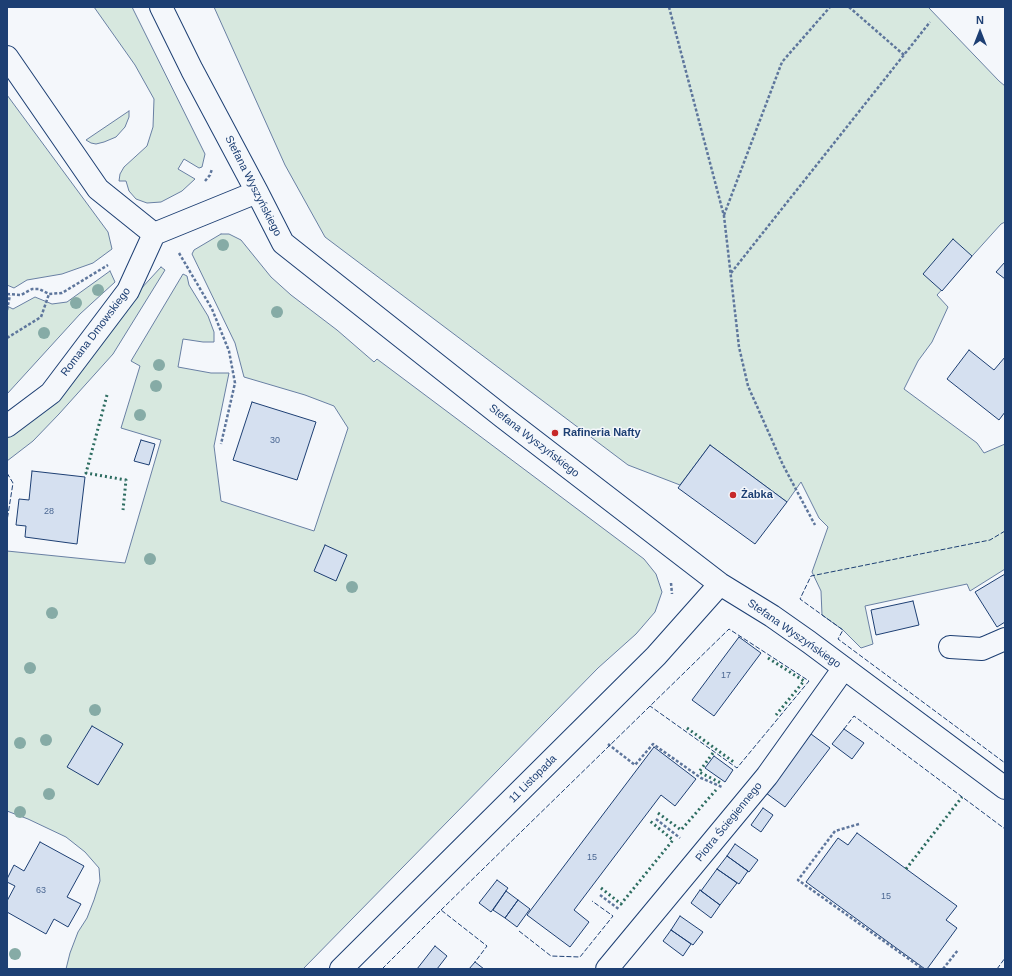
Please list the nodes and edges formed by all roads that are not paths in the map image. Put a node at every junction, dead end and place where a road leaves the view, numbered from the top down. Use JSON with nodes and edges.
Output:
{"nodes":[{"id":1,"x":161,"y":7,"type":"edge"},
{"id":2,"x":7,"y":57,"type":"edge"},
{"id":3,"x":257,"y":192,"type":"junction"},
{"id":4,"x":160,"y":232,"type":"junction"},
{"id":5,"x":7,"y":426,"type":"edge"},
{"id":6,"x":720,"y":584,"type":"junction"},
{"id":7,"x":1005,"y":639,"type":"edge"},
{"id":8,"x":950,"y":647,"type":"dead end"},
{"id":9,"x":844,"y":668,"type":"junction"},
{"id":10,"x":1005,"y":788,"type":"edge"},
{"id":11,"x":341,"y":969,"type":"edge"},
{"id":12,"x":607,"y":969,"type":"edge"}],
"edges":[{"from":1,"to":3,"type":"street","name":"Stefana Wyszyńskiego"},
{"from":2,"to":4,"type":"street"},
{"from":3,"to":4,"type":"street"},
{"from":3,"to":6,"type":"street","name":"Stefana Wyszyńskiego"},
{"from":4,"to":5,"type":"street","name":"Romana Dmowskiego"},
{"from":6,"to":9,"type":"street","name":"Stefana Wyszyńskiego"},
{"from":6,"to":11,"type":"street","name":"11 Listopada"},
{"from":7,"to":8,"type":"street"},
{"from":9,"to":10,"type":"street","name":"Stefana Wyszyńskiego"},
{"from":9,"to":12,"type":"street","name":"Piotra Ściegiennego"}]}
